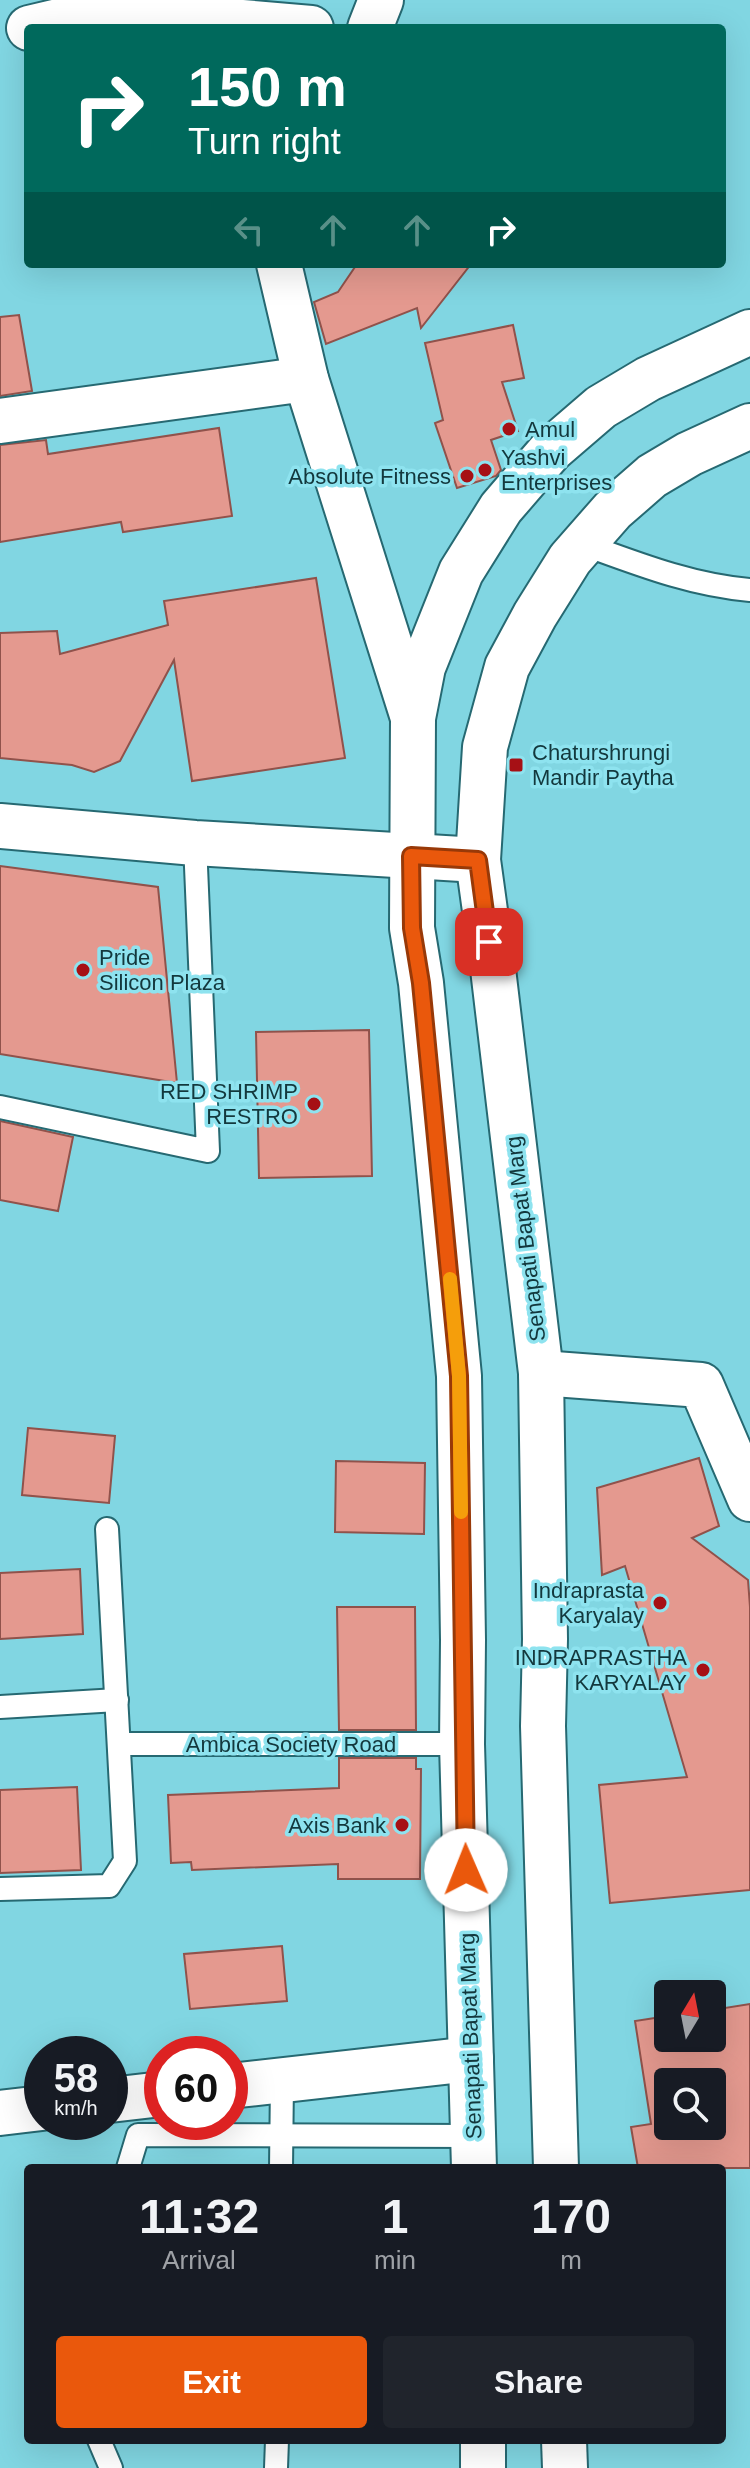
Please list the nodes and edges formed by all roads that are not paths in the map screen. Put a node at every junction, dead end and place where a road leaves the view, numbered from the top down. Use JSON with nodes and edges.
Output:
{"nodes":[{"id":1,"x":381,"y":0,"type":"edge"},
{"id":2,"x":108,"y":13,"type":"edge"},
{"id":3,"x":50,"y":24,"type":"edge"},
{"id":4,"x":257,"y":24,"type":"edge"},
{"id":5,"x":372,"y":24,"type":"edge"},
{"id":6,"x":24,"y":29,"type":"edge"},
{"id":7,"x":0,"y":35,"type":"edge"},
{"id":8,"x":280,"y":268,"type":"edge"},
{"id":9,"x":299,"y":268,"type":"edge"},
{"id":10,"x":290,"y":311,"type":"junction"},
{"id":11,"x":750,"y":332,"type":"edge"},
{"id":12,"x":306,"y":379,"type":"junction"},
{"id":13,"x":0,"y":421,"type":"edge"},
{"id":14,"x":750,"y":426,"type":"edge"},
{"id":15,"x":583,"y":544,"type":"junction"},
{"id":16,"x":750,"y":590,"type":"edge"},
{"id":17,"x":413,"y":718,"type":"junction"},
{"id":18,"x":0,"y":826,"type":"edge"},
{"id":19,"x":195,"y":843,"type":"junction"},
{"id":20,"x":411,"y":856,"type":"junction"},
{"id":21,"x":478,"y":860,"type":"junction"},
{"id":22,"x":0,"y":1107,"type":"edge"},
{"id":23,"x":541,"y":1373,"type":"junction"},
{"id":24,"x":750,"y":1499,"type":"edge"},
{"id":25,"x":107,"y":1529,"type":"dead end"},
{"id":26,"x":117,"y":1700,"type":"junction"},
{"id":27,"x":0,"y":1707,"type":"edge"},
{"id":28,"x":120,"y":1744,"type":"junction"},
{"id":29,"x":462,"y":1744,"type":"junction"},
{"id":30,"x":0,"y":1889,"type":"edge"},
{"id":31,"x":471,"y":2059,"type":"junction"},
{"id":32,"x":282,"y":2080,"type":"junction"},
{"id":33,"x":248,"y":2084,"type":"edge"},
{"id":34,"x":24,"y":2110,"type":"edge"},
{"id":35,"x":0,"y":2113,"type":"edge"},
{"id":36,"x":281,"y":2135,"type":"junction"},
{"id":37,"x":474,"y":2152,"type":"edge"},
{"id":38,"x":129,"y":2164,"type":"edge"},
{"id":39,"x":281,"y":2164,"type":"edge"},
{"id":40,"x":556,"y":2164,"type":"edge"},
{"id":41,"x":101,"y":2444,"type":"edge"},
{"id":42,"x":277,"y":2444,"type":"edge"},
{"id":43,"x":483,"y":2444,"type":"edge"},
{"id":44,"x":564,"y":2444,"type":"edge"},
{"id":45,"x":111,"y":2468,"type":"edge"},
{"id":46,"x":276,"y":2468,"type":"edge"},
{"id":47,"x":483,"y":2468,"type":"edge"},
{"id":48,"x":565,"y":2468,"type":"edge"}],
"edges":[{"from":1,"to":5,"type":"main road"},
{"from":2,"to":3,"type":"main road"},
{"from":2,"to":4,"type":"main road"},
{"from":6,"to":7,"type":"main road"},
{"from":8,"to":10,"type":"main road"},
{"from":9,"to":10,"type":"main road"},
{"from":10,"to":12,"type":"main road"},
{"from":11,"to":17,"type":"main road","name":"Senapati Bapat Marg"},
{"from":12,"to":13,"type":"main road"},
{"from":12,"to":17,"type":"main road"},
{"from":14,"to":15,"type":"main road","name":"Senapati Bapat Marg"},
{"from":15,"to":16,"type":"lane"},
{"from":15,"to":21,"type":"main road","name":"Senapati Bapat Marg"},
{"from":17,"to":20,"type":"main road","name":"Senapati Bapat Marg"},
{"from":18,"to":19,"type":"main road"},
{"from":19,"to":20,"type":"main road"},
{"from":19,"to":22,"type":"lane"},
{"from":20,"to":21,"type":"main road"},
{"from":20,"to":29,"type":"main road","name":"Senapati Bapat Marg"},
{"from":21,"to":23,"type":"main road","name":"Senapati Bapat Marg"},
{"from":23,"to":24,"type":"main road"},
{"from":23,"to":40,"type":"main road","name":"Senapati Bapat Marg"},
{"from":25,"to":26,"type":"lane"},
{"from":26,"to":27,"type":"lane"},
{"from":26,"to":28,"type":"lane"},
{"from":28,"to":29,"type":"lane","name":"Ambica Society Road"},
{"from":28,"to":30,"type":"lane"},
{"from":29,"to":31,"type":"main road","name":"Senapati Bapat Marg"},
{"from":31,"to":32,"type":"main road"},
{"from":31,"to":37,"type":"main road","name":"Senapati Bapat Marg"},
{"from":32,"to":33,"type":"main road"},
{"from":32,"to":36,"type":"lane"},
{"from":34,"to":35,"type":"main road"},
{"from":36,"to":37,"type":"lane"},
{"from":36,"to":38,"type":"lane"},
{"from":36,"to":39,"type":"lane"},
{"from":41,"to":45,"type":"lane"},
{"from":42,"to":46,"type":"lane"},
{"from":43,"to":47,"type":"main road"},
{"from":44,"to":48,"type":"main road"}]}
